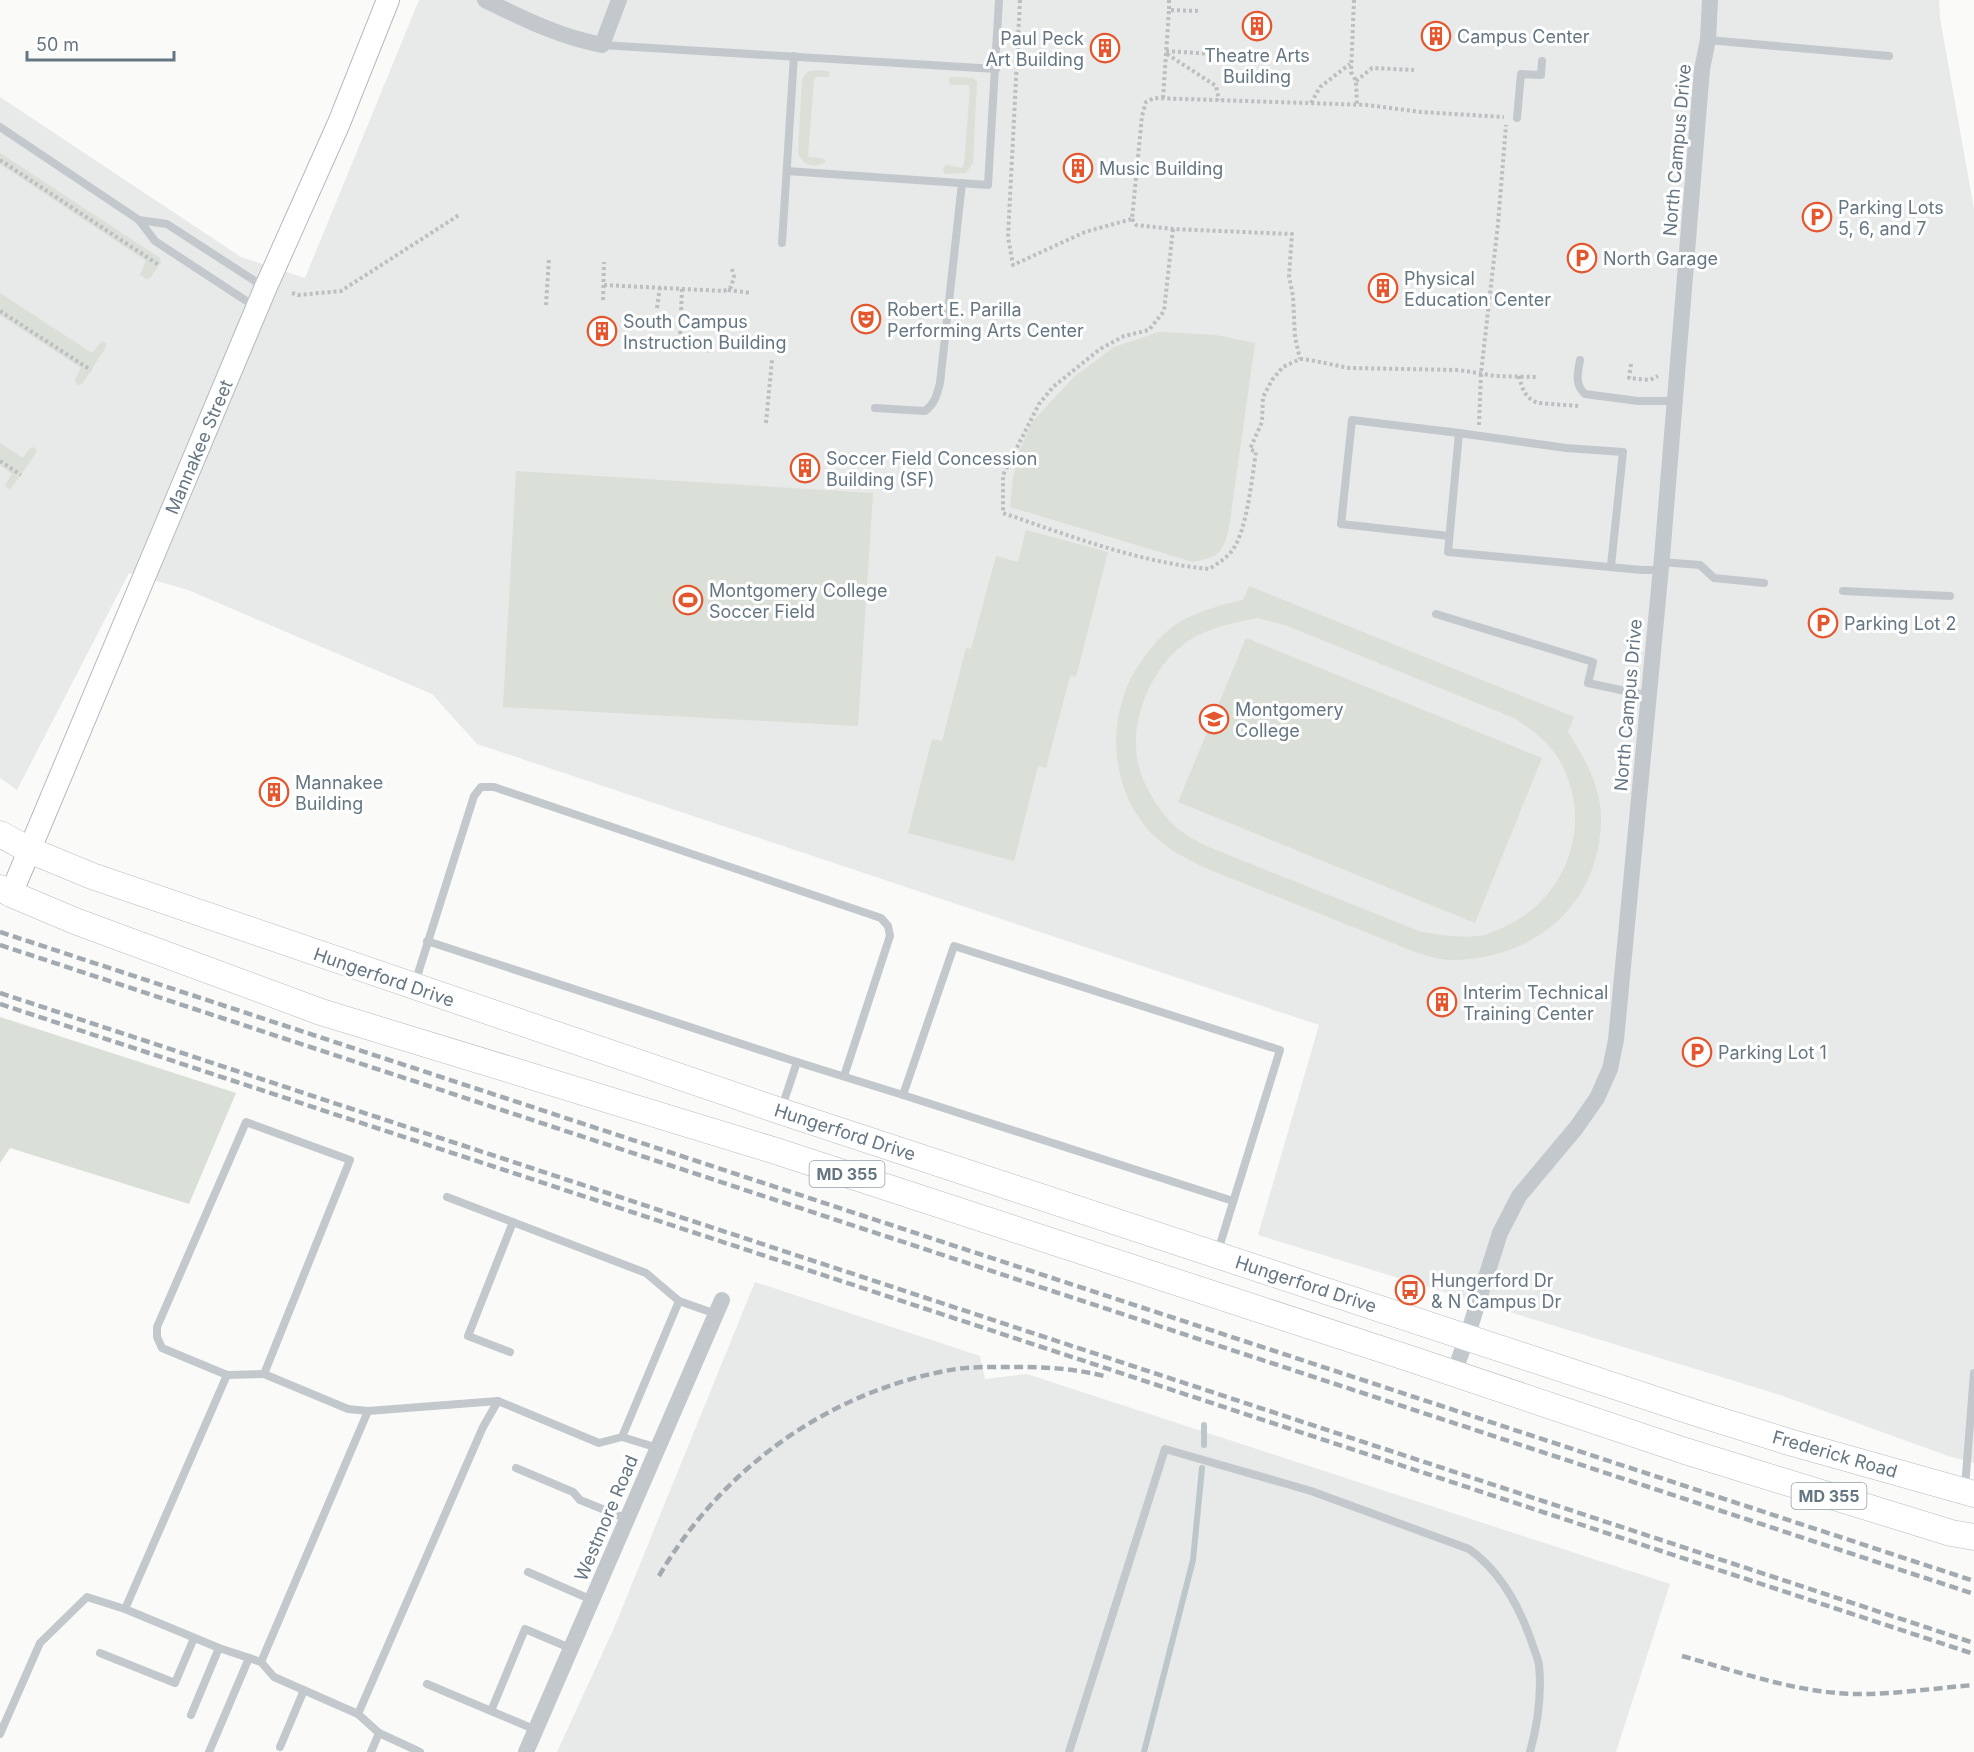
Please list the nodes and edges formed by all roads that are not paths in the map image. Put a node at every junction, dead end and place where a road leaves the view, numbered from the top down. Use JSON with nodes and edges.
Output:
{"nodes":[{"id":1,"x":388,"y":0,"type":"edge"},
{"id":2,"x":485,"y":0,"type":"edge"},
{"id":3,"x":619,"y":0,"type":"edge"},
{"id":4,"x":999,"y":0,"type":"edge"},
{"id":5,"x":1710,"y":0,"type":"edge"},
{"id":6,"x":1708,"y":40,"type":"junction"},
{"id":7,"x":602,"y":45,"type":"junction"},
{"id":8,"x":794,"y":56,"type":"junction"},
{"id":9,"x":1889,"y":56,"type":"dead end"},
{"id":10,"x":1542,"y":61,"type":"dead end"},
{"id":11,"x":996,"y":69,"type":"junction"},
{"id":12,"x":1517,"y":118,"type":"dead end"},
{"id":13,"x":0,"y":127,"type":"edge"},
{"id":14,"x":787,"y":171,"type":"junction"},
{"id":15,"x":962,"y":183,"type":"junction"},
{"id":16,"x":139,"y":220,"type":"junction"},
{"id":17,"x":782,"y":243,"type":"dead end"},
{"id":18,"x":261,"y":298,"type":"junction"},
{"id":19,"x":1580,"y":360,"type":"dead end"},
{"id":20,"x":1675,"y":401,"type":"junction"},
{"id":21,"x":875,"y":408,"type":"dead end"},
{"id":22,"x":1459,"y":433,"type":"junction"},
{"id":23,"x":1449,"y":536,"type":"junction"},
{"id":24,"x":1611,"y":566,"type":"junction"},
{"id":25,"x":1661,"y":566,"type":"junction"},
{"id":26,"x":1764,"y":584,"type":"dead end"},
{"id":27,"x":1843,"y":591,"type":"dead end"},
{"id":28,"x":1950,"y":596,"type":"dead end"},
{"id":29,"x":1436,"y":614,"type":"dead end"},
{"id":30,"x":1649,"y":696,"type":"junction"},
{"id":31,"x":0,"y":834,"type":"edge"},
{"id":32,"x":29,"y":850,"type":"junction"},
{"id":33,"x":5,"y":891,"type":"edge"},
{"id":34,"x":428,"y":940,"type":"junction"},
{"id":35,"x":413,"y":987,"type":"junction"},
{"id":36,"x":797,"y":1062,"type":"junction"},
{"id":37,"x":844,"y":1077,"type":"junction"},
{"id":38,"x":903,"y":1095,"type":"junction"},
{"id":39,"x":780,"y":1111,"type":"junction"},
{"id":40,"x":768,"y":1149,"type":"junction"},
{"id":41,"x":447,"y":1197,"type":"dead end"},
{"id":42,"x":1233,"y":1201,"type":"junction"},
{"id":43,"x":513,"y":1222,"type":"junction"},
{"id":44,"x":1217,"y":1255,"type":"junction"},
{"id":45,"x":679,"y":1301,"type":"junction"},
{"id":46,"x":719,"y":1307,"type":"joint"},
{"id":47,"x":1467,"y":1337,"type":"junction"},
{"id":48,"x":510,"y":1352,"type":"dead end"},
{"id":49,"x":1454,"y":1373,"type":"junction"},
{"id":50,"x":1974,"y":1373,"type":"edge"},
{"id":51,"x":264,"y":1374,"type":"junction"},
{"id":52,"x":227,"y":1375,"type":"junction"},
{"id":53,"x":498,"y":1401,"type":"junction"},
{"id":54,"x":368,"y":1411,"type":"junction"},
{"id":55,"x":1696,"y":1413,"type":"joint"},
{"id":56,"x":622,"y":1437,"type":"junction"},
{"id":57,"x":658,"y":1448,"type":"junction"},
{"id":58,"x":516,"y":1468,"type":"dead end"},
{"id":59,"x":1969,"y":1492,"type":"edge"},
{"id":60,"x":627,"y":1520,"type":"junction"},
{"id":61,"x":1974,"y":1538,"type":"edge"},
{"id":62,"x":528,"y":1572,"type":"dead end"},
{"id":63,"x":592,"y":1600,"type":"junction"},
{"id":64,"x":125,"y":1609,"type":"junction"},
{"id":65,"x":194,"y":1638,"type":"junction"},
{"id":66,"x":219,"y":1648,"type":"junction"},
{"id":67,"x":570,"y":1648,"type":"junction"},
{"id":68,"x":100,"y":1653,"type":"dead end"},
{"id":69,"x":249,"y":1658,"type":"junction"},
{"id":70,"x":261,"y":1662,"type":"junction"},
{"id":71,"x":428,"y":1684,"type":"dead end"},
{"id":72,"x":304,"y":1690,"type":"junction"},
{"id":73,"x":491,"y":1712,"type":"junction"},
{"id":74,"x":358,"y":1713,"type":"junction"},
{"id":75,"x":191,"y":1714,"type":"dead end"},
{"id":76,"x":536,"y":1730,"type":"junction"},
{"id":77,"x":379,"y":1733,"type":"junction"},
{"id":78,"x":0,"y":1734,"type":"edge"},
{"id":79,"x":280,"y":1746,"type":"dead end"},
{"id":80,"x":209,"y":1752,"type":"edge"},
{"id":81,"x":371,"y":1752,"type":"edge"},
{"id":82,"x":420,"y":1752,"type":"edge"},
{"id":83,"x":526,"y":1752,"type":"edge"},
{"id":84,"x":1069,"y":1752,"type":"edge"},
{"id":85,"x":1530,"y":1752,"type":"edge"}],
"edges":[{"from":1,"to":18,"type":"street","name":"Mannakee Street"},
{"from":2,"to":7,"type":"street"},
{"from":3,"to":7,"type":"street"},
{"from":4,"to":11,"type":"lane"},
{"from":5,"to":6,"type":"street","name":"North Campus Drive"},
{"from":6,"to":9,"type":"lane"},
{"from":6,"to":20,"type":"street","name":"North Campus Drive"},
{"from":7,"to":8,"type":"lane"},
{"from":8,"to":11,"type":"lane"},
{"from":8,"to":14,"type":"lane"},
{"from":10,"to":12,"type":"lane"},
{"from":11,"to":15,"type":"lane"},
{"from":13,"to":16,"type":"lane"},
{"from":14,"to":15,"type":"lane"},
{"from":14,"to":17,"type":"lane"},
{"from":15,"to":21,"type":"lane"},
{"from":16,"to":18,"type":"lane"},
{"from":16,"to":18,"type":"lane"},
{"from":18,"to":32,"type":"street","name":"Mannakee Street"},
{"from":19,"to":20,"type":"lane"},
{"from":20,"to":25,"type":"street","name":"North Campus Drive"},
{"from":22,"to":23,"type":"lane"},
{"from":22,"to":23,"type":"lane"},
{"from":22,"to":24,"type":"lane"},
{"from":23,"to":24,"type":"lane"},
{"from":24,"to":25,"type":"lane"},
{"from":25,"to":26,"type":"lane"},
{"from":25,"to":30,"type":"street","name":"North Campus Drive"},
{"from":27,"to":28,"type":"lane"},
{"from":29,"to":30,"type":"lane"},
{"from":30,"to":47,"type":"street","name":"North Campus Drive"},
{"from":31,"to":32,"type":"main road","name":"Hungerford Drive","number":"MD 355"},
{"from":32,"to":33,"type":"street","name":"Mannakee Street"},
{"from":32,"to":35,"type":"main road","name":"Hungerford Drive","number":"MD 355"},
{"from":33,"to":40,"type":"main road","number":"MD 355"},
{"from":34,"to":35,"type":"lane"},
{"from":34,"to":36,"type":"lane"},
{"from":34,"to":37,"type":"lane"},
{"from":35,"to":39,"type":"main road","name":"Hungerford Drive","number":"MD 355"},
{"from":36,"to":37,"type":"lane"},
{"from":36,"to":39,"type":"lane"},
{"from":37,"to":38,"type":"lane"},
{"from":38,"to":42,"type":"lane"},
{"from":38,"to":42,"type":"lane"},
{"from":39,"to":40,"type":"main road"},
{"from":39,"to":44,"type":"main road","name":"Hungerford Drive","number":"MD 355"},
{"from":40,"to":49,"type":"main road","number":"MD 355"},
{"from":41,"to":43,"type":"lane"},
{"from":42,"to":44,"type":"lane"},
{"from":43,"to":45,"type":"lane"},
{"from":43,"to":48,"type":"lane"},
{"from":44,"to":47,"type":"main road","name":"Hungerford Drive","number":"MD 355"},
{"from":45,"to":46,"type":"lane"},
{"from":45,"to":56,"type":"lane"},
{"from":46,"to":57,"type":"street","name":"Westmore Road"},
{"from":47,"to":49,"type":"street","name":"North Campus Drive"},
{"from":47,"to":55,"type":"main road","name":"Hungerford Drive","number":"MD 355"},
{"from":49,"to":61,"type":"main road","number":"MD 355"},
{"from":50,"to":59,"type":"lane"},
{"from":51,"to":52,"type":"lane"},
{"from":51,"to":52,"type":"lane"},
{"from":51,"to":54,"type":"lane"},
{"from":52,"to":64,"type":"lane"},
{"from":53,"to":54,"type":"lane"},
{"from":53,"to":56,"type":"lane"},
{"from":53,"to":74,"type":"lane"},
{"from":54,"to":70,"type":"lane"},
{"from":55,"to":59,"type":"main road","name":"Frederick Road","number":"MD 355"},
{"from":56,"to":57,"type":"lane"},
{"from":57,"to":60,"type":"street","name":"Westmore Road"},
{"from":58,"to":60,"type":"lane"},
{"from":60,"to":63,"type":"street","name":"Westmore Road"},
{"from":62,"to":63,"type":"lane"},
{"from":63,"to":67,"type":"street","name":"Westmore Road"},
{"from":64,"to":65,"type":"lane"},
{"from":64,"to":78,"type":"lane"},
{"from":65,"to":66,"type":"lane"},
{"from":65,"to":68,"type":"lane"},
{"from":66,"to":69,"type":"lane"},
{"from":66,"to":75,"type":"lane"},
{"from":67,"to":73,"type":"lane"},
{"from":67,"to":76,"type":"street","name":"Westmore Road"},
{"from":69,"to":70,"type":"lane"},
{"from":69,"to":80,"type":"lane"},
{"from":70,"to":72,"type":"lane"},
{"from":71,"to":73,"type":"lane"},
{"from":72,"to":74,"type":"lane"},
{"from":72,"to":79,"type":"lane"},
{"from":73,"to":76,"type":"lane"},
{"from":74,"to":77,"type":"lane"},
{"from":76,"to":83,"type":"street","name":"Westmore Road"},
{"from":77,"to":81,"type":"lane"},
{"from":77,"to":82,"type":"lane"},
{"from":84,"to":85,"type":"lane"}]}
